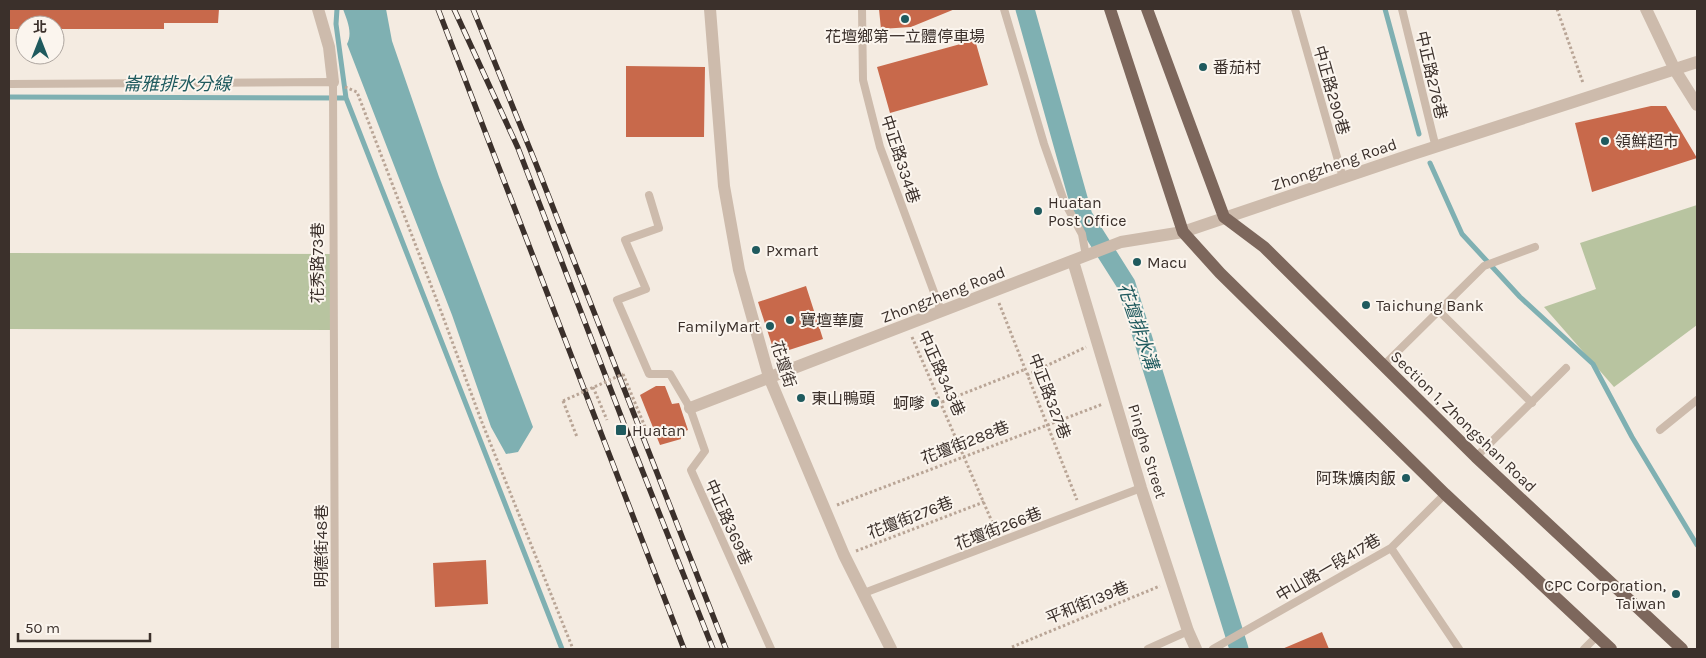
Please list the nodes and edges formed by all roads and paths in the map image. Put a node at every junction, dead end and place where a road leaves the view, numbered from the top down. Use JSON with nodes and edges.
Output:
{"nodes":[{"id":1,"x":318,"y":9,"type":"edge"},
{"id":2,"x":710,"y":9,"type":"edge"},
{"id":3,"x":862,"y":9,"type":"edge"},
{"id":4,"x":1004,"y":9,"type":"edge"},
{"id":5,"x":1110,"y":9,"type":"edge"},
{"id":6,"x":1147,"y":9,"type":"edge"},
{"id":7,"x":1295,"y":9,"type":"edge"},
{"id":8,"x":1402,"y":9,"type":"edge"},
{"id":9,"x":1556,"y":9,"type":"edge"},
{"id":10,"x":1646,"y":9,"type":"edge"},
{"id":11,"x":1697,"y":62,"type":"edge"},
{"id":12,"x":1675,"y":70,"type":"junction"},
{"id":13,"x":333,"y":82,"type":"junction"},
{"id":14,"x":9,"y":84,"type":"edge"},
{"id":15,"x":1588,"y":98,"type":"junction"},
{"id":16,"x":1697,"y":105,"type":"edge"},
{"id":17,"x":1436,"y":148,"type":"junction"},
{"id":18,"x":1343,"y":178,"type":"junction"},
{"id":19,"x":649,"y":196,"type":"dead end"},
{"id":20,"x":1224,"y":218,"type":"junction"},
{"id":21,"x":1183,"y":232,"type":"junction"},
{"id":22,"x":1535,"y":247,"type":"dead end"},
{"id":23,"x":1090,"y":255,"type":"junction"},
{"id":24,"x":1073,"y":261,"type":"junction"},
{"id":25,"x":994,"y":291,"type":"junction"},
{"id":26,"x":941,"y":311,"type":"junction"},
{"id":27,"x":1439,"y":311,"type":"junction"},
{"id":28,"x":907,"y":325,"type":"junction"},
{"id":29,"x":1098,"y":342,"type":"junction"},
{"id":30,"x":1383,"y":366,"type":"junction"},
{"id":31,"x":1566,"y":368,"type":"dead end"},
{"id":32,"x":1026,"y":370,"type":"junction"},
{"id":33,"x":1027,"y":375,"type":"junction"},
{"id":34,"x":769,"y":377,"type":"junction"},
{"id":35,"x":593,"y":387,"type":"junction"},
{"id":36,"x":1115,"y":399,"type":"junction"},
{"id":37,"x":1697,"y":400,"type":"edge"},
{"id":38,"x":942,"y":402,"type":"junction"},
{"id":39,"x":1532,"y":403,"type":"junction"},
{"id":40,"x":690,"y":408,"type":"junction"},
{"id":41,"x":607,"y":420,"type":"dead end"},
{"id":42,"x":1047,"y":424,"type":"junction"},
{"id":43,"x":1660,"y":430,"type":"dead end"},
{"id":44,"x":655,"y":431,"type":"dead end"},
{"id":45,"x":577,"y":437,"type":"dead end"},
{"id":46,"x":334,"y":443,"type":"joint"},
{"id":47,"x":964,"y":455,"type":"junction"},
{"id":48,"x":1476,"y":457,"type":"junction"},
{"id":49,"x":1142,"y":488,"type":"junction"},
{"id":50,"x":1445,"y":494,"type":"junction"},
{"id":51,"x":984,"y":502,"type":"junction"},
{"id":52,"x":825,"y":510,"type":"junction"},
{"id":53,"x":1081,"y":511,"type":"junction"},
{"id":54,"x":1001,"y":542,"type":"junction"},
{"id":55,"x":1391,"y":548,"type":"junction"},
{"id":56,"x":844,"y":555,"type":"junction"},
{"id":57,"x":1172,"y":582,"type":"junction"},
{"id":58,"x":864,"y":593,"type":"junction"},
{"id":59,"x":1188,"y":631,"type":"junction"},
{"id":60,"x":1597,"y":636,"type":"junction"},
{"id":61,"x":1012,"y":646,"type":"dead end"},
{"id":62,"x":335,"y":649,"type":"edge"},
{"id":63,"x":573,"y":649,"type":"edge"},
{"id":64,"x":771,"y":649,"type":"edge"},
{"id":65,"x":890,"y":649,"type":"edge"},
{"id":66,"x":1148,"y":649,"type":"edge"},
{"id":67,"x":1196,"y":649,"type":"edge"},
{"id":68,"x":1213,"y":649,"type":"edge"},
{"id":69,"x":1459,"y":649,"type":"edge"},
{"id":70,"x":1584,"y":649,"type":"edge"},
{"id":71,"x":1611,"y":649,"type":"edge"},
{"id":72,"x":1682,"y":649,"type":"edge"}],
"edges":[{"from":1,"to":13,"type":"street","name":"花秀路73巷"},
{"from":2,"to":34,"type":"street","name":"花壇街"},
{"from":3,"to":26,"type":"lane","name":"中正路334巷"},
{"from":4,"to":23,"type":"lane"},
{"from":5,"to":21,"type":"main road"},
{"from":6,"to":20,"type":"main road"},
{"from":7,"to":18,"type":"lane","name":"中正路290巷"},
{"from":8,"to":17,"type":"lane","name":"中正路276巷"},
{"from":9,"to":15,"type":"path"},
{"from":10,"to":12,"type":"street"},
{"from":11,"to":12,"type":"street"},
{"from":12,"to":15,"type":"street"},
{"from":12,"to":16,"type":"street"},
{"from":13,"to":14,"type":"lane"},
{"from":13,"to":46,"type":"lane","name":"花秀路73巷"},
{"from":13,"to":63,"type":"path"},
{"from":15,"to":17,"type":"street"},
{"from":17,"to":18,"type":"street","name":"Zhongzheng Road"},
{"from":18,"to":20,"type":"street","name":"Zhongzheng Road"},
{"from":19,"to":40,"type":"lane"},
{"from":20,"to":21,"type":"street","name":"Zhongzheng Road"},
{"from":20,"to":30,"type":"main road","name":"Section 1, Zhongshan Road"},
{"from":21,"to":23,"type":"street","name":"Zhongzheng Road"},
{"from":21,"to":50,"type":"main road"},
{"from":22,"to":27,"type":"lane"},
{"from":23,"to":24,"type":"street","name":"Zhongzheng Road"},
{"from":24,"to":25,"type":"street","name":"Zhongzheng Road"},
{"from":24,"to":29,"type":"street","name":"Pinghe Street"},
{"from":25,"to":26,"type":"street","name":"Zhongzheng Road"},
{"from":25,"to":32,"type":"path","name":"中正路327巷"},
{"from":26,"to":28,"type":"street","name":"Zhongzheng Road"},
{"from":27,"to":30,"type":"lane"},
{"from":27,"to":39,"type":"lane"},
{"from":28,"to":34,"type":"street","name":"Zhongzheng Road"},
{"from":28,"to":38,"type":"path","name":"中正路343巷"},
{"from":29,"to":33,"type":"path"},
{"from":29,"to":36,"type":"street","name":"Pinghe Street"},
{"from":30,"to":48,"type":"main road","name":"Section 1, Zhongshan Road"},
{"from":31,"to":39,"type":"lane"},
{"from":32,"to":33,"type":"path","name":"中正路327巷"},
{"from":32,"to":38,"type":"path"},
{"from":33,"to":42,"type":"path","name":"中正路327巷"},
{"from":34,"to":40,"type":"street","name":"Zhongzheng Road"},
{"from":34,"to":52,"type":"street","name":"花壇街"},
{"from":35,"to":41,"type":"path"},
{"from":35,"to":44,"type":"path","bridge":true},
{"from":35,"to":45,"type":"path","bridge":true},
{"from":36,"to":42,"type":"path","name":"花壇街288巷"},
{"from":36,"to":49,"type":"street","name":"Pinghe Street"},
{"from":37,"to":43,"type":"lane"},
{"from":38,"to":47,"type":"path","name":"中正路343巷"},
{"from":39,"to":48,"type":"lane"},
{"from":40,"to":64,"type":"lane","name":"中正路369巷"},
{"from":42,"to":47,"type":"path","name":"花壇街288巷"},
{"from":42,"to":53,"type":"path","name":"中正路327巷"},
{"from":46,"to":62,"type":"lane","name":"明德街48巷"},
{"from":47,"to":51,"type":"path","name":"中正路343巷"},
{"from":47,"to":52,"type":"path","name":"花壇街288巷"},
{"from":48,"to":72,"type":"main road","name":"Section 1, Zhongshan Road"},
{"from":49,"to":53,"type":"lane","name":"花壇街266巷"},
{"from":49,"to":57,"type":"street","name":"Pinghe Street"},
{"from":50,"to":55,"type":"lane","name":"中山路一段417巷"},
{"from":50,"to":60,"type":"main road"},
{"from":51,"to":54,"type":"path","name":"中正路343巷"},
{"from":51,"to":56,"type":"path","name":"花壇街276巷"},
{"from":52,"to":56,"type":"street","name":"花壇街"},
{"from":53,"to":54,"type":"lane","name":"花壇街266巷"},
{"from":54,"to":58,"type":"lane","name":"花壇街266巷"},
{"from":55,"to":68,"type":"lane","name":"中山路一段417巷"},
{"from":55,"to":69,"type":"lane"},
{"from":56,"to":58,"type":"street","name":"花壇街"},
{"from":57,"to":59,"type":"street","name":"Pinghe Street"},
{"from":57,"to":61,"type":"path","name":"平和街139巷"},
{"from":58,"to":65,"type":"street","name":"花壇街"},
{"from":59,"to":66,"type":"lane"},
{"from":59,"to":67,"type":"street","name":"Pinghe Street"},
{"from":60,"to":70,"type":"lane"},
{"from":60,"to":71,"type":"main road"}]}
